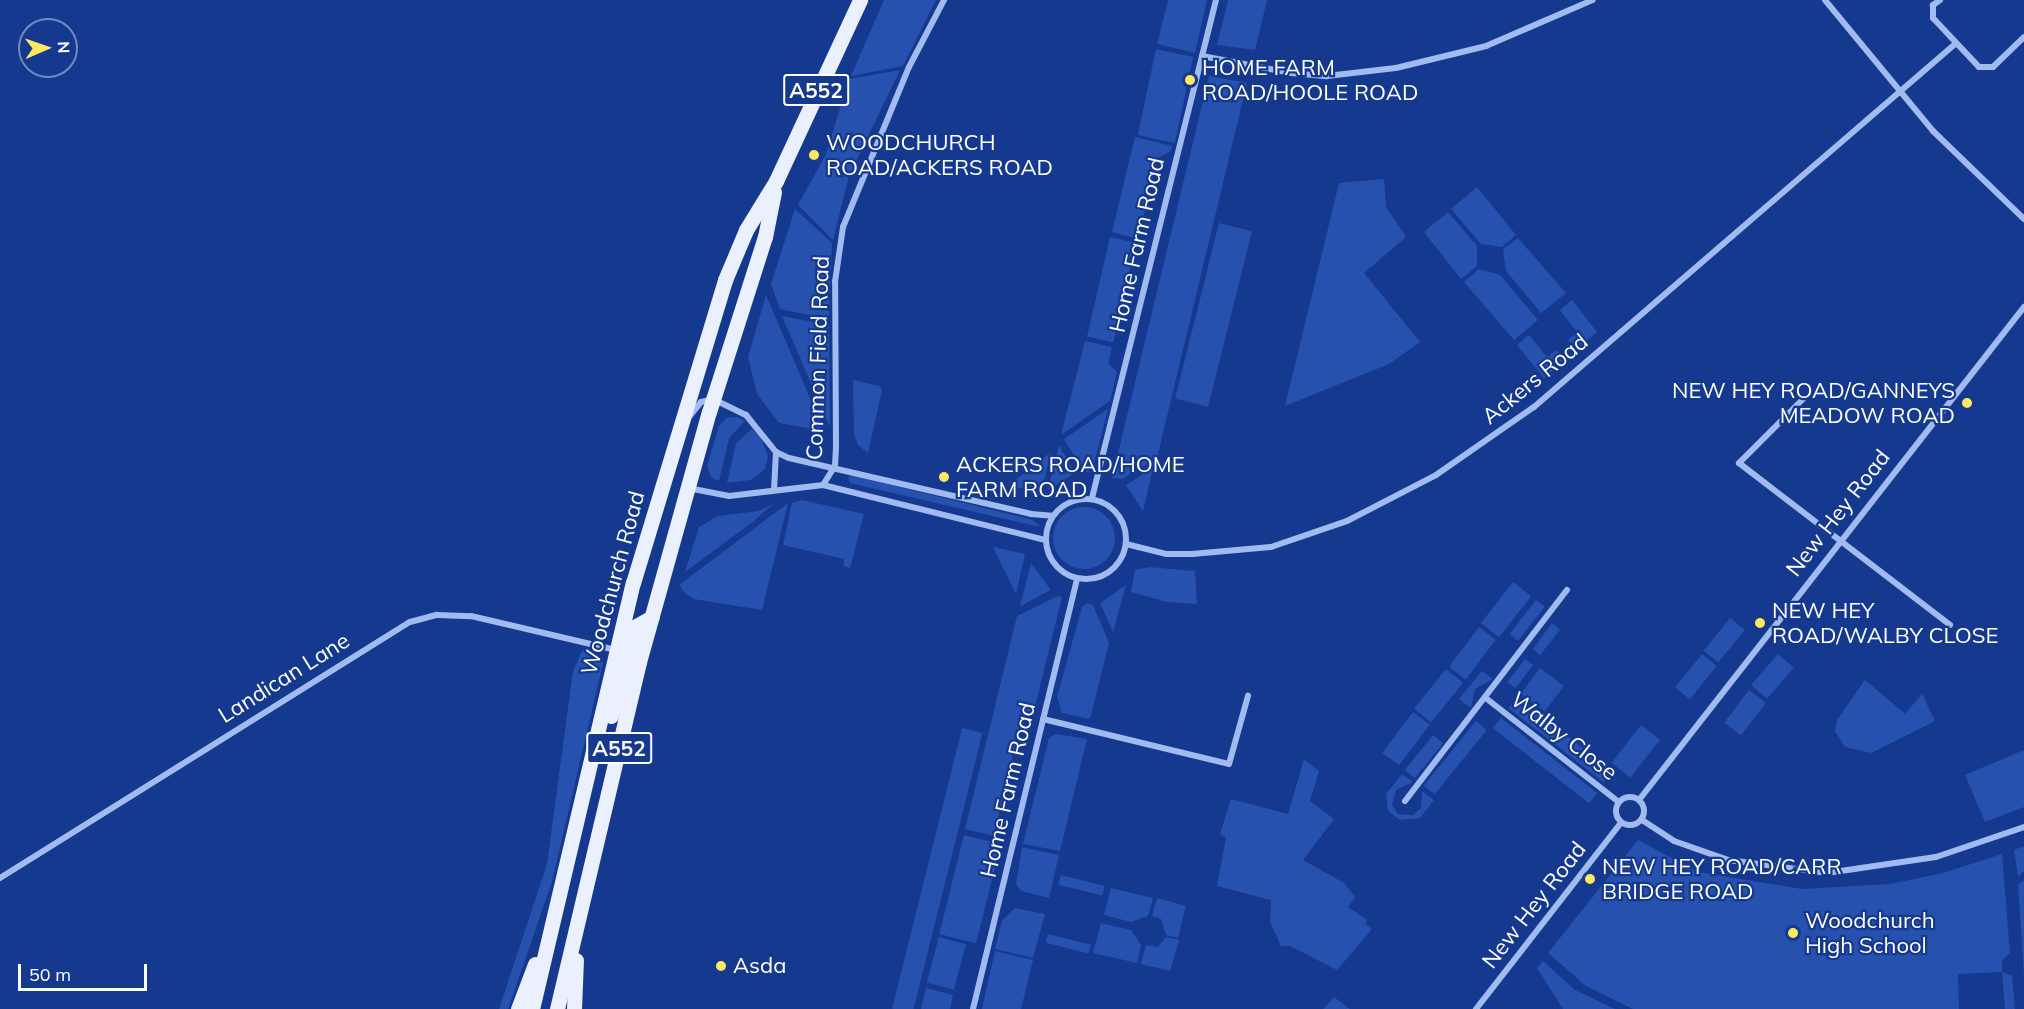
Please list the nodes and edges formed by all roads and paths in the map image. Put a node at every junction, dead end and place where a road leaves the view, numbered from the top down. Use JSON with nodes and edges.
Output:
{"nodes":[{"id":1,"x":860,"y":0,"type":"edge"},
{"id":2,"x":944,"y":0,"type":"edge"},
{"id":3,"x":1216,"y":0,"type":"edge"},
{"id":4,"x":1593,"y":0,"type":"edge"},
{"id":5,"x":1825,"y":0,"type":"edge"},
{"id":6,"x":1940,"y":0,"type":"edge"},
{"id":7,"x":2024,"y":37,"type":"edge"},
{"id":8,"x":1955,"y":44,"type":"junction"},
{"id":9,"x":1202,"y":56,"type":"junction"},
{"id":10,"x":1900,"y":92,"type":"junction"},
{"id":11,"x":776,"y":181,"type":"junction"},
{"id":12,"x":2024,"y":219,"type":"edge"},
{"id":13,"x":2024,"y":307,"type":"edge"},
{"id":14,"x":1804,"y":398,"type":"dead end"},
{"id":15,"x":713,"y":399,"type":"junction"},
{"id":16,"x":776,"y":452,"type":"junction"},
{"id":17,"x":835,"y":466,"type":"junction"},
{"id":18,"x":823,"y":485,"type":"junction"},
{"id":19,"x":687,"y":488,"type":"junction"},
{"id":20,"x":774,"y":490,"type":"junction"},
{"id":21,"x":1092,"y":498,"type":"junction"},
{"id":22,"x":653,"y":516,"type":"junction"},
{"id":23,"x":1052,"y":516,"type":"junction"},
{"id":24,"x":1841,"y":537,"type":"junction"},
{"id":25,"x":1045,"y":540,"type":"junction"},
{"id":26,"x":1126,"y":544,"type":"junction"},
{"id":27,"x":1077,"y":579,"type":"junction"},
{"id":28,"x":1567,"y":590,"type":"dead end"},
{"id":29,"x":652,"y":617,"type":"junction"},
{"id":30,"x":1950,"y":625,"type":"dead end"},
{"id":31,"x":616,"y":650,"type":"junction"},
{"id":32,"x":1248,"y":696,"type":"dead end"},
{"id":33,"x":1487,"y":699,"type":"junction"},
{"id":34,"x":1043,"y":719,"type":"junction"},
{"id":35,"x":1639,"y":800,"type":"junction"},
{"id":36,"x":1406,"y":801,"type":"dead end"},
{"id":37,"x":1619,"y":802,"type":"junction"},
{"id":38,"x":582,"y":804,"type":"junction"},
{"id":39,"x":1642,"y":820,"type":"junction"},
{"id":40,"x":1621,"y":823,"type":"junction"},
{"id":41,"x":2024,"y":827,"type":"edge"},
{"id":42,"x":0,"y":878,"type":"edge"},
{"id":43,"x":559,"y":901,"type":"junction"},
{"id":44,"x":577,"y":927,"type":"junction"},
{"id":45,"x":518,"y":1009,"type":"edge"},
{"id":46,"x":532,"y":1009,"type":"edge"},
{"id":47,"x":557,"y":1009,"type":"edge"},
{"id":48,"x":574,"y":1009,"type":"edge"},
{"id":49,"x":973,"y":1009,"type":"edge"},
{"id":50,"x":1476,"y":1009,"type":"edge"}],
"edges":[{"from":1,"to":11,"type":"main road","name":"Woodchurch Road","number":"A552"},
{"from":2,"to":17,"type":"street","name":"Common Field Road"},
{"from":3,"to":9,"type":"street","name":"Home Farm Road"},
{"from":4,"to":9,"type":"street"},
{"from":5,"to":10,"type":"street"},
{"from":6,"to":8,"type":"street"},
{"from":7,"to":8,"type":"street"},
{"from":8,"to":10,"type":"street","name":"Ackers Road"},
{"from":9,"to":21,"type":"street","name":"Home Farm Road"},
{"from":10,"to":12,"type":"street"},
{"from":10,"to":26,"type":"street","name":"Ackers Road"},
{"from":11,"to":15,"type":"main road","name":"Woodchurch Road","number":"A552"},
{"from":11,"to":22,"type":"main road","name":"Woodchurch Road","number":"A552"},
{"from":13,"to":24,"type":"street","name":"New Hey Road"},
{"from":14,"to":24,"type":"street"},
{"from":15,"to":16,"type":"street"},
{"from":15,"to":19,"type":"main road","name":"Woodchurch Road","number":"A552"},
{"from":15,"to":22,"type":"street"},
{"from":16,"to":17,"type":"street"},
{"from":16,"to":20,"type":"street"},
{"from":17,"to":18,"type":"street","name":"Common Field Road"},
{"from":17,"to":23,"type":"street"},
{"from":18,"to":20,"type":"street"},
{"from":18,"to":25,"type":"street"},
{"from":19,"to":20,"type":"street"},
{"from":19,"to":29,"type":"main road","name":"Woodchurch Road","number":"A552"},
{"from":21,"to":23,"type":"street"},
{"from":21,"to":26,"type":"street"},
{"from":22,"to":31,"type":"main road","name":"Woodchurch Road","number":"A552"},
{"from":23,"to":25,"type":"street"},
{"from":24,"to":30,"type":"street"},
{"from":24,"to":35,"type":"street","name":"New Hey Road"},
{"from":25,"to":27,"type":"street"},
{"from":26,"to":27,"type":"street"},
{"from":27,"to":34,"type":"street","name":"Home Farm Road"},
{"from":28,"to":33,"type":"street","name":"Walby Close"},
{"from":29,"to":38,"type":"main road"},
{"from":29,"to":44,"type":"main road","name":"Woodchurch Road","number":"A552"},
{"from":31,"to":38,"type":"main road","name":"Woodchurch Road","number":"A552"},
{"from":31,"to":42,"type":"street","name":"Landican Lane"},
{"from":32,"to":34,"type":"street"},
{"from":33,"to":36,"type":"street","name":"Walby Close"},
{"from":33,"to":37,"type":"street","name":"Walby Close"},
{"from":34,"to":49,"type":"street","name":"Home Farm Road"},
{"from":35,"to":37,"type":"street"},
{"from":35,"to":39,"type":"street"},
{"from":37,"to":40,"type":"street"},
{"from":38,"to":43,"type":"main road","name":"Woodchurch Road","number":"A552"},
{"from":39,"to":40,"type":"street"},
{"from":39,"to":41,"type":"street"},
{"from":40,"to":50,"type":"street","name":"New Hey Road"},
{"from":43,"to":45,"type":"main road"},
{"from":43,"to":46,"type":"main road","name":"Woodchurch Road","number":"A552"},
{"from":44,"to":47,"type":"main road","name":"Woodchurch Road","number":"A552"},
{"from":44,"to":48,"type":"main road"}]}
